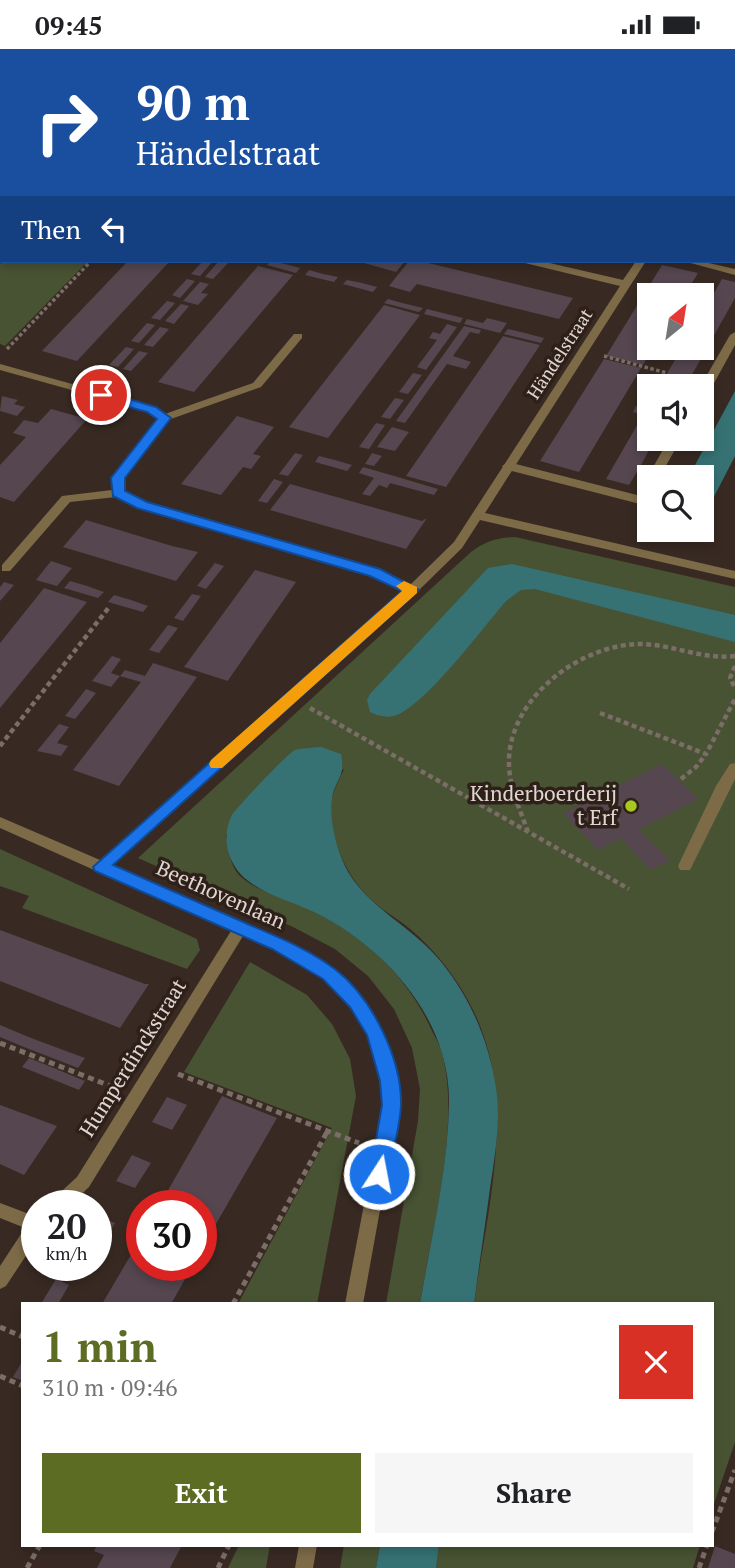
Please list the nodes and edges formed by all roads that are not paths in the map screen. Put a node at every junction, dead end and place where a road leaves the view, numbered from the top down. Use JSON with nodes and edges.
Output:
{"nodes":[{"id":1,"x":537,"y":263,"type":"edge"},
{"id":2,"x":639,"y":263,"type":"edge"},
{"id":3,"x":697,"y":263,"type":"edge"},
{"id":4,"x":735,"y":272,"type":"edge"},
{"id":5,"x":625,"y":284,"type":"junction"},
{"id":6,"x":735,"y":335,"type":"edge"},
{"id":7,"x":298,"y":336,"type":"dead end"},
{"id":8,"x":0,"y":367,"type":"edge"},
{"id":9,"x":713,"y":374,"type":"edge"},
{"id":10,"x":164,"y":418,"type":"junction"},
{"id":11,"x":509,"y":466,"type":"junction"},
{"id":12,"x":118,"y":493,"type":"junction"},
{"id":13,"x":637,"y":499,"type":"edge"},
{"id":14,"x":477,"y":515,"type":"junction"},
{"id":15,"x":6,"y":568,"type":"dead end"},
{"id":16,"x":735,"y":575,"type":"edge"},
{"id":17,"x":412,"y":590,"type":"junction"},
{"id":18,"x":735,"y":768,"type":"edge"},
{"id":19,"x":0,"y":822,"type":"edge"},
{"id":20,"x":685,"y":866,"type":"dead end"},
{"id":21,"x":101,"y":867,"type":"junction"},
{"id":22,"x":240,"y":929,"type":"junction"},
{"id":23,"x":74,"y":1190,"type":"edge"},
{"id":24,"x":0,"y":1210,"type":"edge"},
{"id":25,"x":21,"y":1219,"type":"edge"},
{"id":26,"x":21,"y":1248,"type":"edge"},
{"id":27,"x":0,"y":1281,"type":"edge"},
{"id":28,"x":355,"y":1302,"type":"edge"},
{"id":29,"x":308,"y":1547,"type":"edge"},
{"id":30,"x":304,"y":1568,"type":"edge"}],
"edges":[{"from":1,"to":5,"type":"street"},
{"from":2,"to":5,"type":"street","name":"Händelstraat"},
{"from":3,"to":4,"type":"street"},
{"from":5,"to":11,"type":"street","name":"Händelstraat"},
{"from":6,"to":9,"type":"street"},
{"from":7,"to":10,"type":"street"},
{"from":8,"to":10,"type":"street"},
{"from":10,"to":12,"type":"street"},
{"from":11,"to":13,"type":"street"},
{"from":11,"to":14,"type":"street","name":"Händelstraat"},
{"from":12,"to":15,"type":"street"},
{"from":12,"to":17,"type":"street"},
{"from":14,"to":16,"type":"street"},
{"from":14,"to":17,"type":"street","name":"Händelstraat"},
{"from":17,"to":21,"type":"street","name":"Händelstraat"},
{"from":18,"to":20,"type":"street"},
{"from":19,"to":21,"type":"street","name":"Beethovenlaan"},
{"from":21,"to":22,"type":"street","name":"Beethovenlaan"},
{"from":22,"to":23,"type":"street","name":"Humperdinckstraat"},
{"from":22,"to":28,"type":"street","name":"Beethovenlaan"},
{"from":24,"to":25,"type":"street"},
{"from":26,"to":27,"type":"street"},
{"from":29,"to":30,"type":"street"}]}
